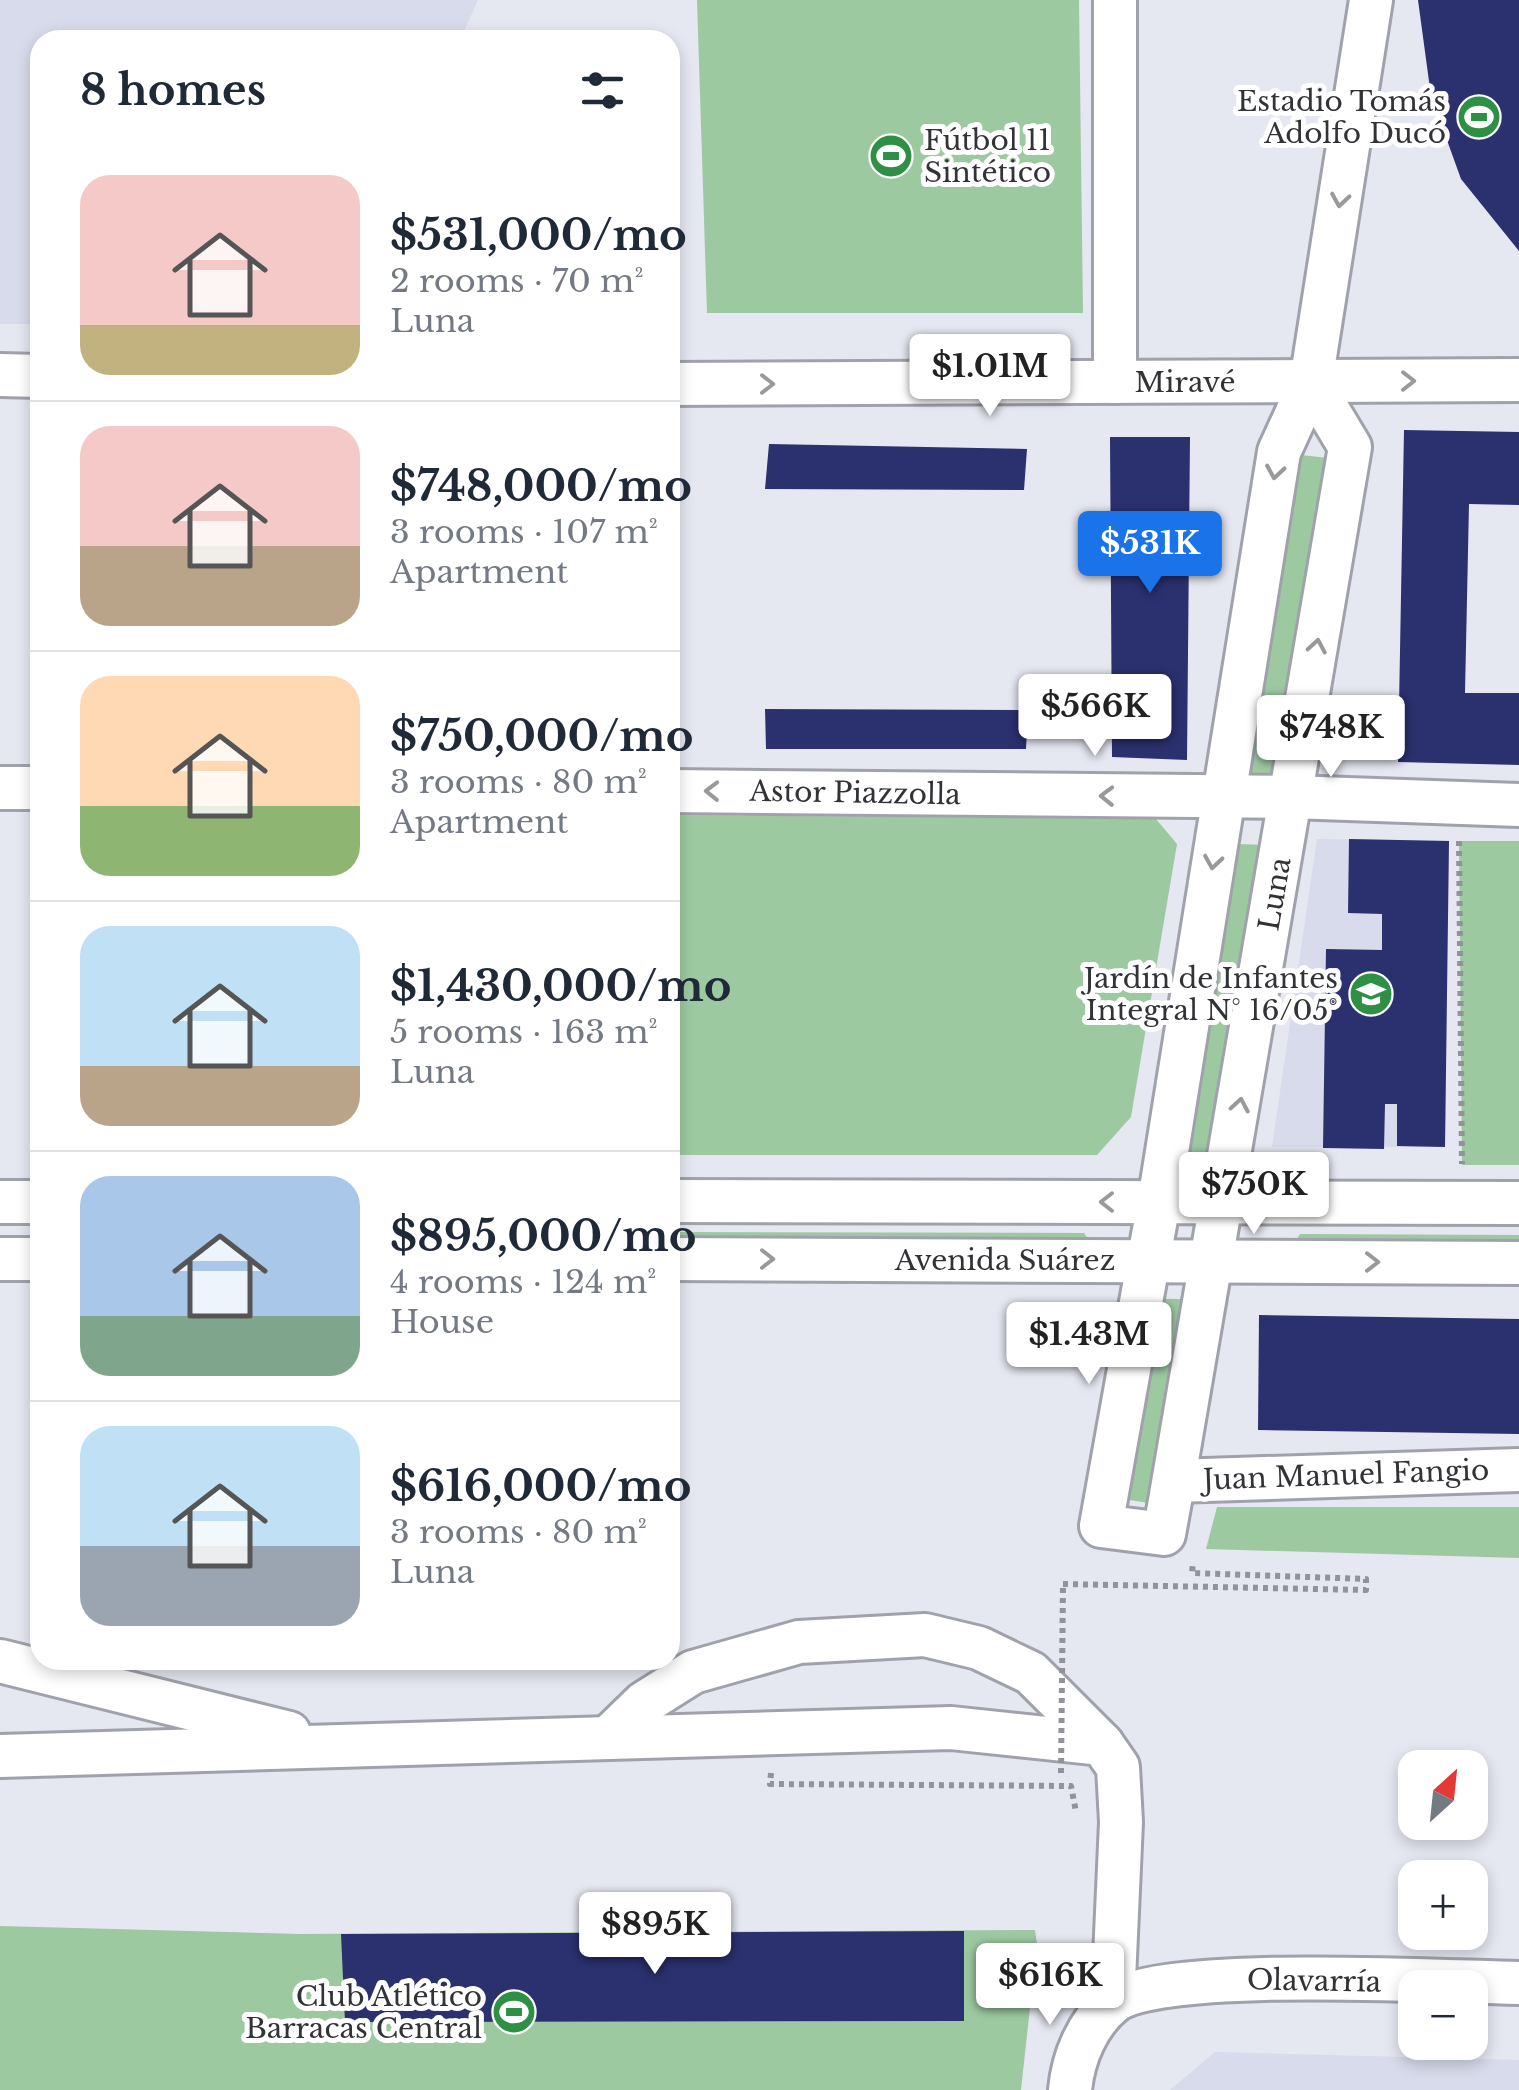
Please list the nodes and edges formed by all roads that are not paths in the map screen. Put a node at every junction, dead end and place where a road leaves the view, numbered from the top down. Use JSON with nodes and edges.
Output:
{"nodes":[{"id":1,"x":1115,"y":0,"type":"edge"},
{"id":2,"x":1372,"y":0,"type":"edge"},
{"id":3,"x":0,"y":375,"type":"edge"},
{"id":4,"x":30,"y":376,"type":"edge"},
{"id":5,"x":1519,"y":380,"type":"edge"},
{"id":6,"x":1115,"y":382,"type":"junction"},
{"id":7,"x":1311,"y":382,"type":"junction"},
{"id":8,"x":680,"y":384,"type":"edge"},
{"id":9,"x":0,"y":788,"type":"edge"},
{"id":10,"x":30,"y":788,"type":"edge"},
{"id":11,"x":680,"y":791,"type":"edge"},
{"id":12,"x":1223,"y":797,"type":"junction"},
{"id":13,"x":1292,"y":797,"type":"junction"},
{"id":14,"x":1519,"y":805,"type":"edge"},
{"id":15,"x":680,"y":1201,"type":"edge"},
{"id":16,"x":1224,"y":1201,"type":"junction"},
{"id":17,"x":0,"y":1202,"type":"edge"},
{"id":18,"x":30,"y":1202,"type":"edge"},
{"id":19,"x":1159,"y":1202,"type":"junction"},
{"id":20,"x":1519,"y":1202,"type":"edge"},
{"id":21,"x":0,"y":1259,"type":"edge"},
{"id":22,"x":30,"y":1259,"type":"edge"},
{"id":23,"x":680,"y":1259,"type":"edge"},
{"id":24,"x":1148,"y":1261,"type":"junction"},
{"id":25,"x":1214,"y":1262,"type":"junction"},
{"id":26,"x":1519,"y":1263,"type":"edge"},
{"id":27,"x":1519,"y":1470,"type":"edge"},
{"id":28,"x":1174,"y":1481,"type":"junction"},
{"id":29,"x":0,"y":1661,"type":"edge"},
{"id":30,"x":30,"y":1668,"type":"edge"},
{"id":31,"x":36,"y":1670,"type":"edge"},
{"id":32,"x":608,"y":1738,"type":"junction"},
{"id":33,"x":1102,"y":1744,"type":"junction"},
{"id":34,"x":342,"y":1746,"type":"junction"},
{"id":35,"x":0,"y":1756,"type":"edge"},
{"id":36,"x":1519,"y":1983,"type":"edge"},
{"id":37,"x":1113,"y":2002,"type":"junction"},
{"id":38,"x":1070,"y":2090,"type":"edge"}],
"edges":[{"from":1,"to":6,"type":"street"},
{"from":2,"to":7,"type":"street","one_way":true},
{"from":3,"to":4,"type":"street"},
{"from":7,"to":5,"type":"street","name":"Miravé","one_way":true},
{"from":6,"to":7,"type":"street","name":"Miravé"},
{"from":8,"to":6,"type":"street","name":"Miravé","one_way":true},
{"from":7,"to":12,"type":"street","one_way":true},
{"from":13,"to":7,"type":"street","name":"Luna","one_way":true},
{"from":9,"to":10,"type":"street"},
{"from":12,"to":11,"type":"street","name":"Astor Piazzolla","one_way":true},
{"from":12,"to":13,"type":"street","name":"Astor Piazzolla"},
{"from":12,"to":19,"type":"street","one_way":true},
{"from":13,"to":14,"type":"street","name":"Astor Piazzolla"},
{"from":16,"to":13,"type":"street","name":"Luna","one_way":true},
{"from":19,"to":15,"type":"street","one_way":true},
{"from":16,"to":19,"type":"street"},
{"from":16,"to":20,"type":"street"},
{"from":16,"to":25,"type":"street","name":"Luna"},
{"from":17,"to":18,"type":"street"},
{"from":19,"to":24,"type":"street"},
{"from":21,"to":22,"type":"street"},
{"from":23,"to":24,"type":"street","name":"Avenida Suárez","one_way":true},
{"from":24,"to":25,"type":"street","name":"Avenida Suárez"},
{"from":24,"to":28,"type":"street","name":"Luna"},
{"from":25,"to":26,"type":"street","name":"Avenida Suárez","one_way":true},
{"from":25,"to":28,"type":"street","name":"Luna"},
{"from":27,"to":28,"type":"street","name":"Juan Manuel Fangio"},
{"from":29,"to":30,"type":"street"},
{"from":31,"to":34,"type":"street"},
{"from":32,"to":33,"type":"street"},
{"from":32,"to":33,"type":"street"},
{"from":32,"to":34,"type":"street"},
{"from":33,"to":37,"type":"street"},
{"from":34,"to":35,"type":"street"},
{"from":36,"to":37,"type":"street","name":"Olavarría"},
{"from":37,"to":38,"type":"street"}]}
